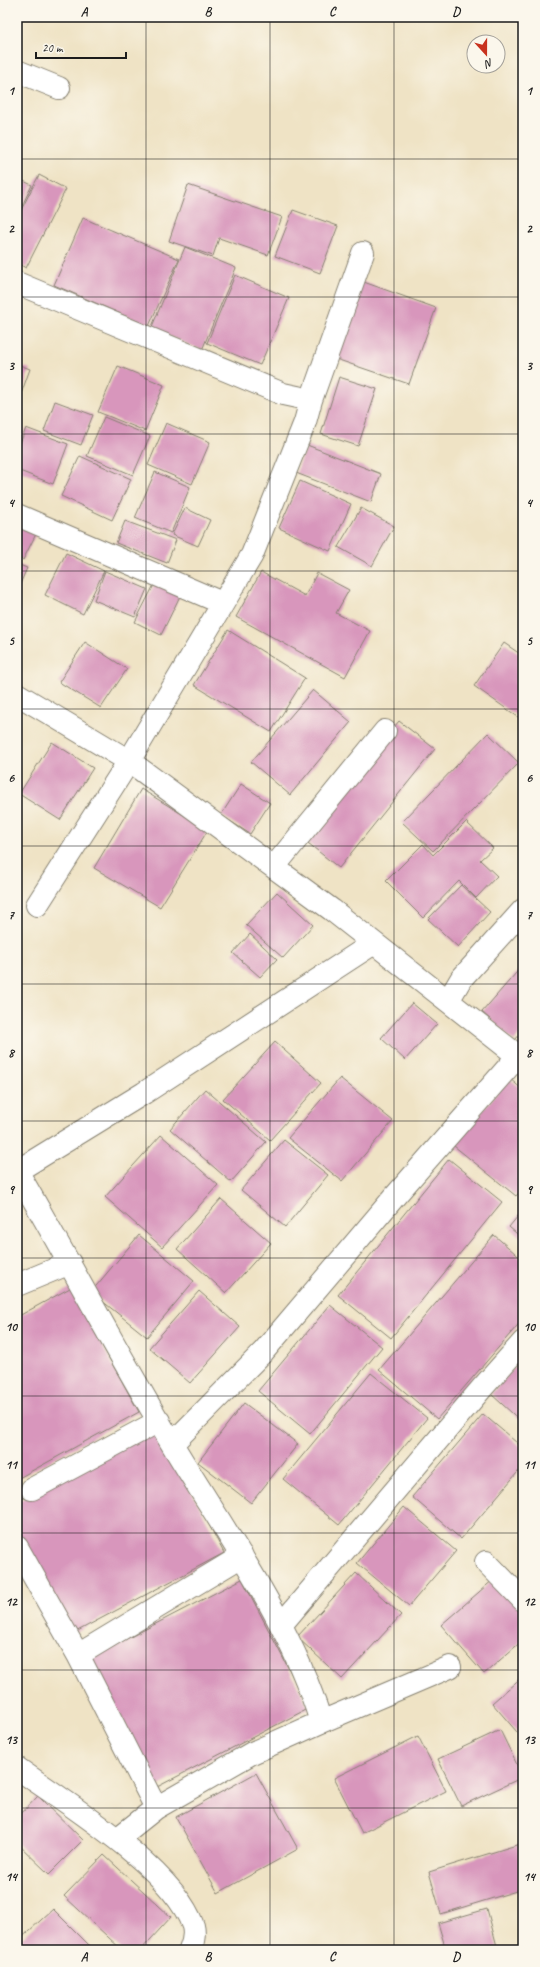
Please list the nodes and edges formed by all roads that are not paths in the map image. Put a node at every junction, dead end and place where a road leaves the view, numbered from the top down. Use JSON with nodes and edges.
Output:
{"nodes":[{"id":1,"x":17,"y":71,"type":"edge"},
{"id":2,"x":59,"y":88,"type":"dead end"},
{"id":3,"x":363,"y":253,"type":"dead end"},
{"id":4,"x":17,"y":282,"type":"edge"},
{"id":5,"x":311,"y":400,"type":"junction"},
{"id":6,"x":17,"y":515,"type":"edge"},
{"id":7,"x":222,"y":604,"type":"junction"},
{"id":8,"x":17,"y":694,"type":"edge"},
{"id":9,"x":385,"y":731,"type":"dead end"},
{"id":10,"x":129,"y":761,"type":"junction"},
{"id":11,"x":274,"y":868,"type":"junction"},
{"id":12,"x":37,"y":905,"type":"dead end"},
{"id":13,"x":523,"y":910,"type":"edge"},
{"id":14,"x":374,"y":943,"type":"junction"},
{"id":15,"x":448,"y":1001,"type":"junction"},
{"id":16,"x":520,"y":1058,"type":"edge"},
{"id":17,"x":17,"y":1171,"type":"edge"},
{"id":18,"x":70,"y":1263,"type":"junction"},
{"id":19,"x":17,"y":1285,"type":"edge"},
{"id":20,"x":523,"y":1342,"type":"edge"},
{"id":21,"x":159,"y":1421,"type":"junction"},
{"id":22,"x":172,"y":1444,"type":"junction"},
{"id":23,"x":32,"y":1489,"type":"dead end"},
{"id":24,"x":17,"y":1547,"type":"edge"},
{"id":25,"x":242,"y":1556,"type":"junction"},
{"id":26,"x":486,"y":1562,"type":"dead end"},
{"id":27,"x":523,"y":1600,"type":"edge"},
{"id":28,"x":281,"y":1625,"type":"junction"},
{"id":29,"x":78,"y":1655,"type":"junction"},
{"id":30,"x":450,"y":1667,"type":"dead end"},
{"id":31,"x":321,"y":1722,"type":"junction"},
{"id":32,"x":17,"y":1768,"type":"edge"},
{"id":33,"x":156,"y":1808,"type":"junction"},
{"id":34,"x":117,"y":1840,"type":"junction"},
{"id":35,"x":190,"y":1950,"type":"edge"}],
"edges":[{"from":1,"to":2,"type":"street"},
{"from":3,"to":5,"type":"street"},
{"from":4,"to":5,"type":"street"},
{"from":5,"to":7,"type":"street"},
{"from":6,"to":7,"type":"street"},
{"from":7,"to":10,"type":"street"},
{"from":8,"to":10,"type":"street"},
{"from":9,"to":11,"type":"street"},
{"from":10,"to":11,"type":"street"},
{"from":10,"to":12,"type":"street"},
{"from":11,"to":14,"type":"street"},
{"from":13,"to":15,"type":"street"},
{"from":14,"to":15,"type":"street"},
{"from":14,"to":17,"type":"street"},
{"from":15,"to":16,"type":"street"},
{"from":16,"to":22,"type":"street"},
{"from":17,"to":18,"type":"street"},
{"from":18,"to":19,"type":"street"},
{"from":18,"to":21,"type":"street"},
{"from":20,"to":28,"type":"street"},
{"from":21,"to":22,"type":"street"},
{"from":21,"to":23,"type":"street"},
{"from":22,"to":25,"type":"street"},
{"from":24,"to":29,"type":"street"},
{"from":25,"to":28,"type":"street"},
{"from":25,"to":29,"type":"street"},
{"from":26,"to":27,"type":"street"},
{"from":28,"to":31,"type":"street"},
{"from":29,"to":33,"type":"street"},
{"from":30,"to":31,"type":"street"},
{"from":31,"to":33,"type":"street"},
{"from":32,"to":34,"type":"street"},
{"from":33,"to":34,"type":"street"},
{"from":34,"to":35,"type":"street"}]}
